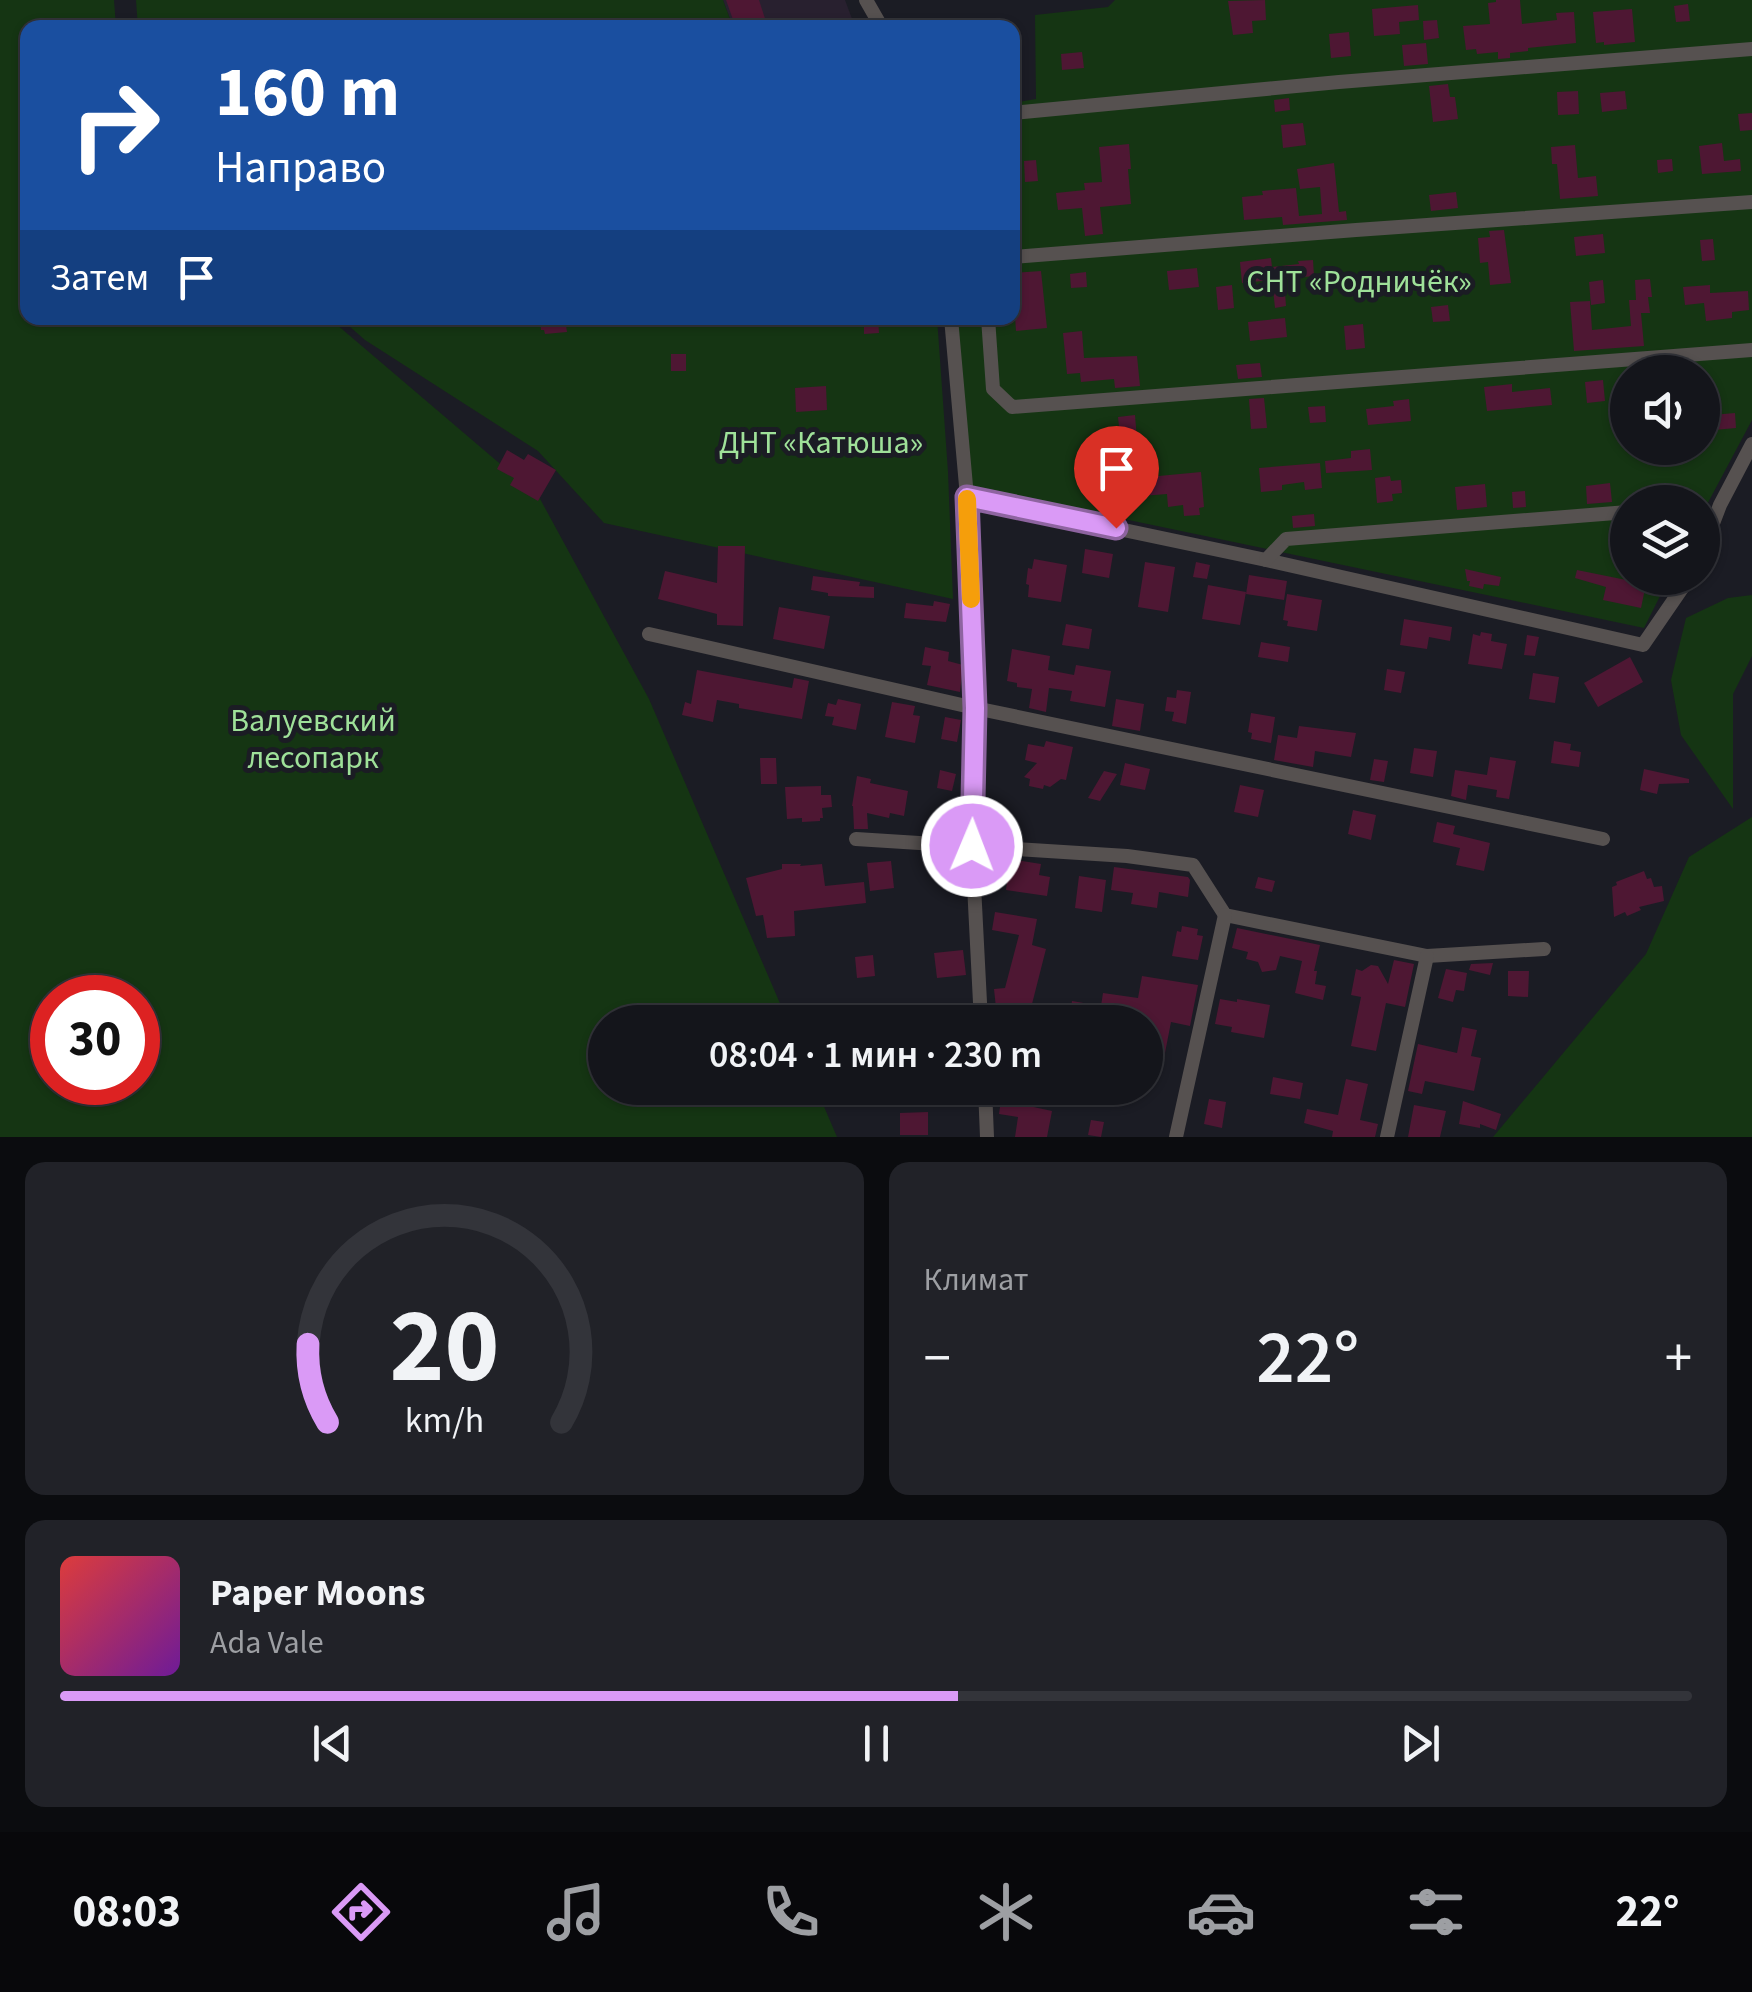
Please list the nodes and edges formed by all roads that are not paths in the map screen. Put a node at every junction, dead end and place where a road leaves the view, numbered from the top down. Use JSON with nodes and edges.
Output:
{"nodes":[{"id":1,"x":1752,"y":49,"type":"edge"},
{"id":2,"x":1020,"y":112,"type":"edge"},
{"id":3,"x":1752,"y":202,"type":"edge"},
{"id":4,"x":1020,"y":256,"type":"edge"},
{"id":5,"x":952,"y":325,"type":"edge"},
{"id":6,"x":988,"y":325,"type":"edge"},
{"id":7,"x":1752,"y":350,"type":"edge"},
{"id":8,"x":1752,"y":444,"type":"edge"},
{"id":9,"x":967,"y":497,"type":"junction"},
{"id":10,"x":1720,"y":505,"type":"edge"},
{"id":11,"x":1610,"y":513,"type":"edge"},
{"id":12,"x":1266,"y":560,"type":"junction"},
{"id":13,"x":1677,"y":595,"type":"edge"},
{"id":14,"x":650,"y":634,"type":"dead end"},
{"id":15,"x":975,"y":708,"type":"junction"},
{"id":16,"x":1603,"y":838,"type":"dead end"},
{"id":17,"x":856,"y":840,"type":"dead end"},
{"id":18,"x":972,"y":846,"type":"junction"},
{"id":19,"x":1225,"y":915,"type":"junction"},
{"id":20,"x":1544,"y":949,"type":"dead end"},
{"id":21,"x":1427,"y":956,"type":"junction"},
{"id":22,"x":980,"y":1005,"type":"edge"},
{"id":23,"x":986,"y":1105,"type":"edge"},
{"id":24,"x":987,"y":1137,"type":"edge"},
{"id":25,"x":1176,"y":1137,"type":"edge"},
{"id":26,"x":1387,"y":1137,"type":"edge"}],
"edges":[{"from":1,"to":2,"type":"street"},
{"from":3,"to":4,"type":"street"},
{"from":5,"to":9,"type":"street"},
{"from":6,"to":7,"type":"street"},
{"from":8,"to":10,"type":"street"},
{"from":9,"to":12,"type":"street"},
{"from":9,"to":15,"type":"street"},
{"from":11,"to":12,"type":"street"},
{"from":12,"to":13,"type":"street"},
{"from":14,"to":15,"type":"street"},
{"from":15,"to":16,"type":"street"},
{"from":15,"to":18,"type":"street"},
{"from":17,"to":18,"type":"street"},
{"from":18,"to":19,"type":"street"},
{"from":18,"to":22,"type":"street"},
{"from":19,"to":21,"type":"street"},
{"from":19,"to":25,"type":"street"},
{"from":20,"to":21,"type":"street"},
{"from":21,"to":26,"type":"street"},
{"from":23,"to":24,"type":"street"}]}
